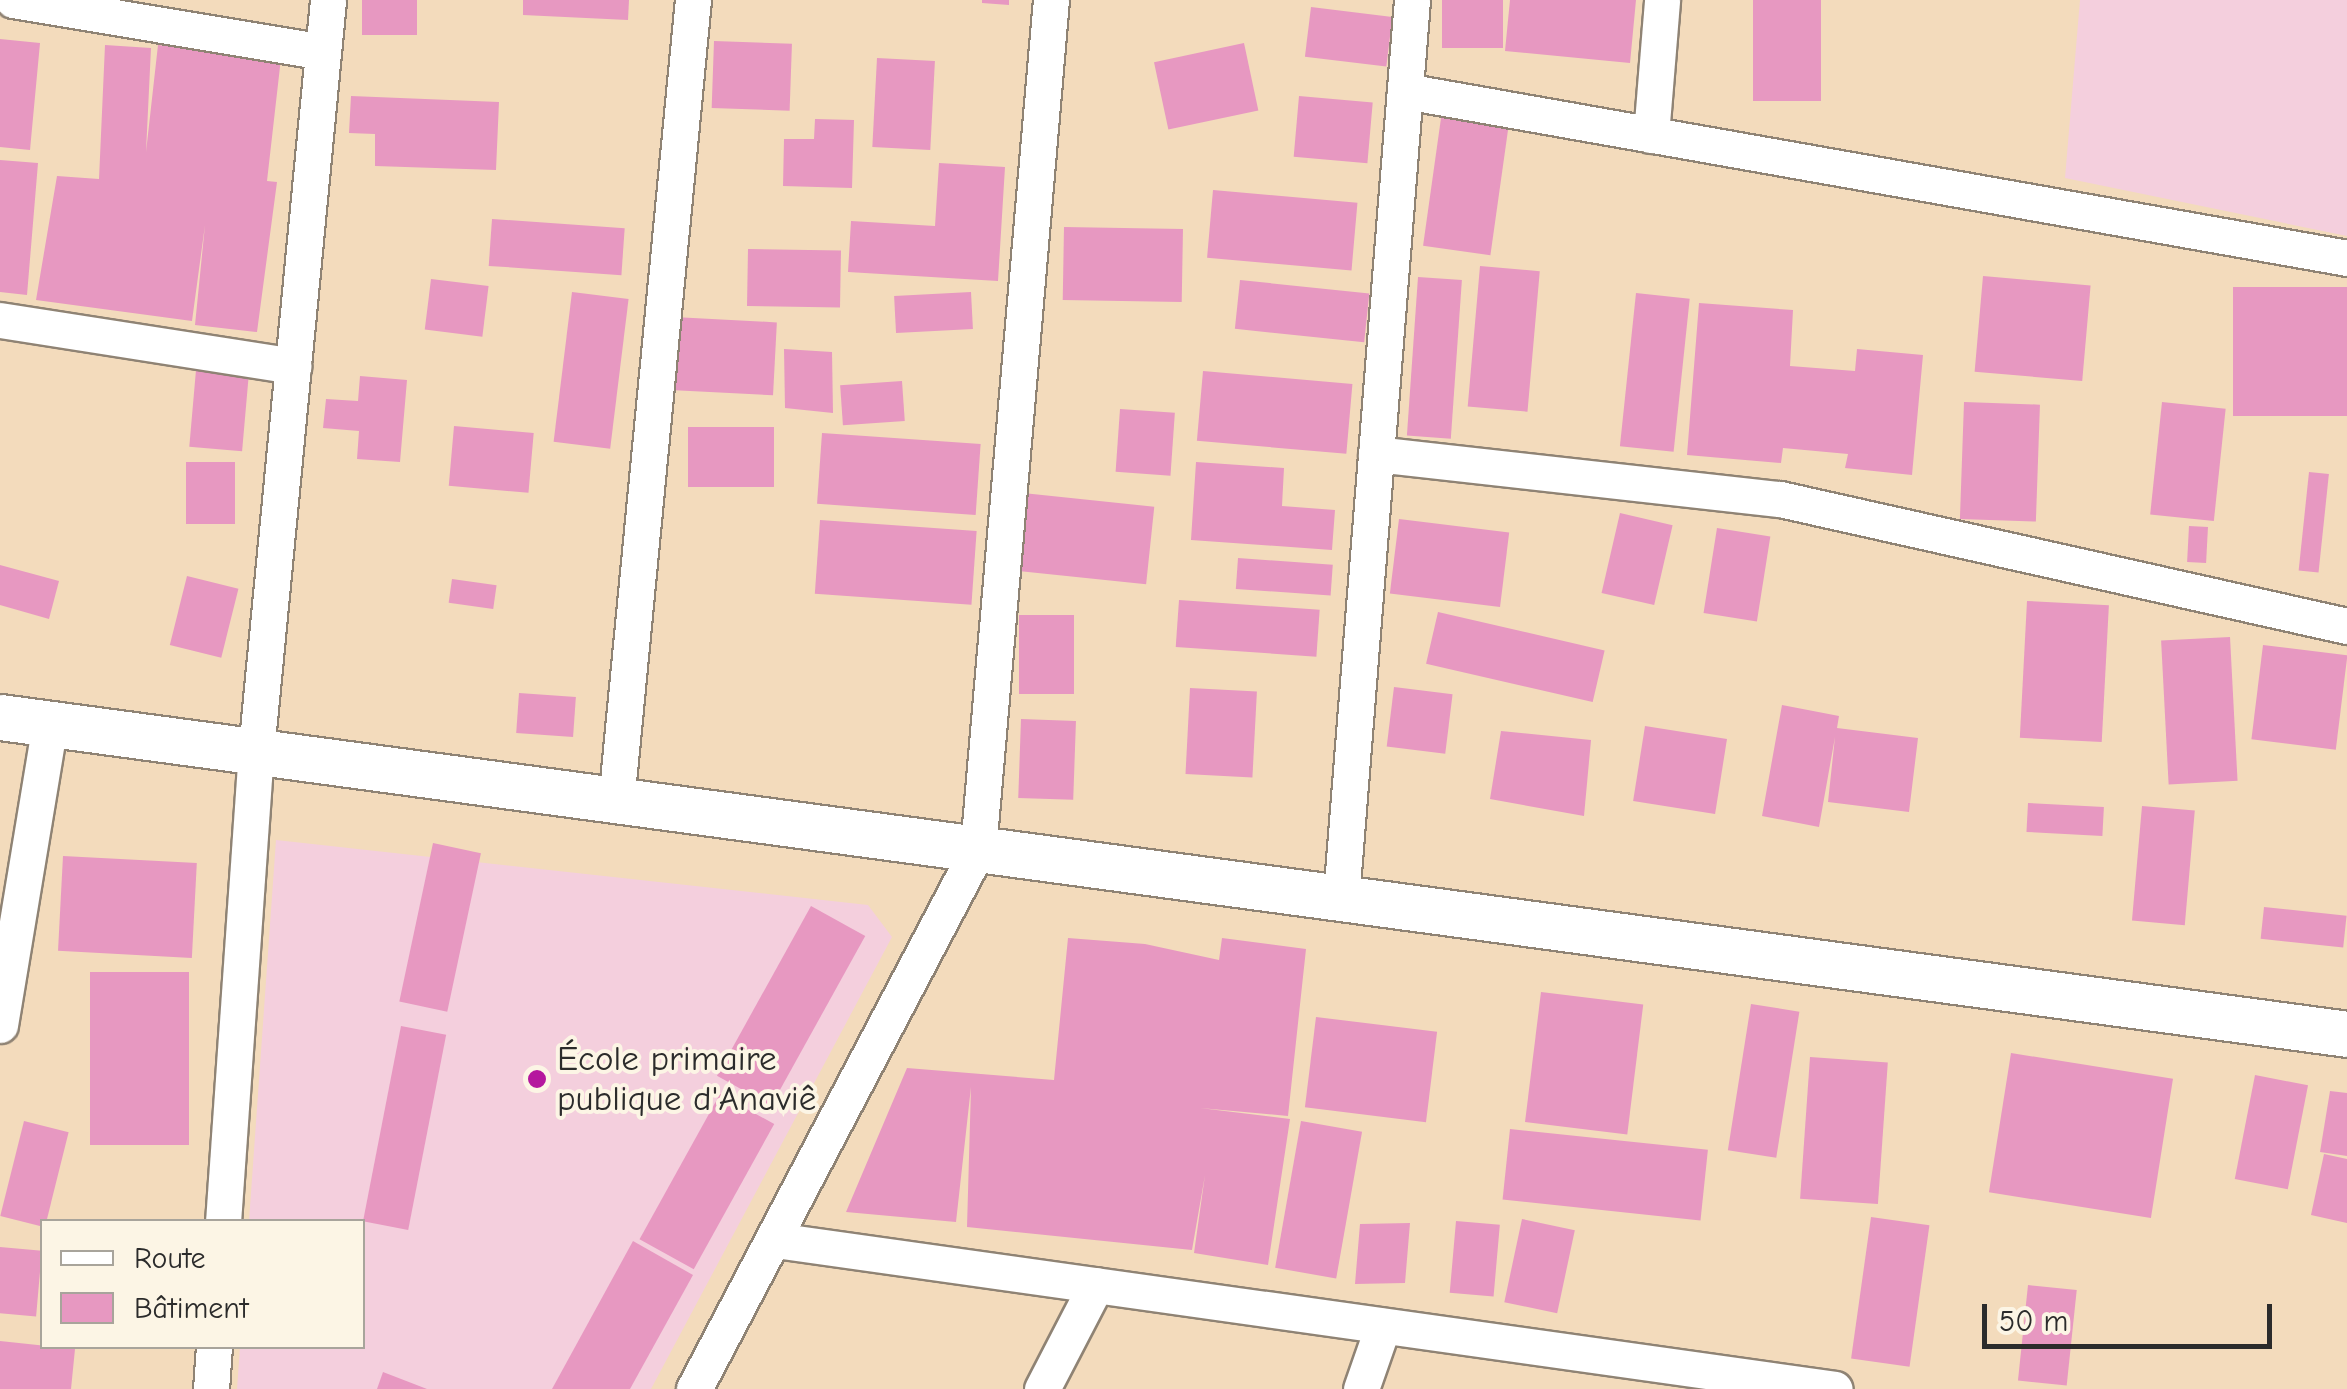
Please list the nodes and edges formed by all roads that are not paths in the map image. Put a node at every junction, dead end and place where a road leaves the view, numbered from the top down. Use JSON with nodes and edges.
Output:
{"nodes":[{"id":1,"x":13,"y":0,"type":"edge"},
{"id":2,"x":328,"y":0,"type":"edge"},
{"id":3,"x":693,"y":0,"type":"edge"},
{"id":4,"x":1051,"y":0,"type":"edge"},
{"id":5,"x":1412,"y":0,"type":"edge"},
{"id":6,"x":1662,"y":0,"type":"edge"},
{"id":7,"x":323,"y":52,"type":"junction"},
{"id":8,"x":1404,"y":91,"type":"junction"},
{"id":9,"x":1651,"y":135,"type":"junction"},
{"id":10,"x":2347,"y":258,"type":"edge"},
{"id":11,"x":0,"y":320,"type":"edge"},
{"id":12,"x":292,"y":366,"type":"junction"},
{"id":13,"x":1376,"y":454,"type":"junction"},
{"id":14,"x":2347,"y":626,"type":"edge"},
{"id":15,"x":0,"y":717,"type":"edge"},
{"id":16,"x":50,"y":724,"type":"junction"},
{"id":17,"x":256,"y":751,"type":"junction"},
{"id":18,"x":616,"y":802,"type":"junction"},
{"id":19,"x":978,"y":849,"type":"junction"},
{"id":20,"x":1341,"y":898,"type":"junction"},
{"id":21,"x":0,"y":1025,"type":"edge"},
{"id":22,"x":2347,"y":1034,"type":"edge"},
{"id":23,"x":223,"y":1219,"type":"edge"},
{"id":24,"x":775,"y":1240,"type":"junction"},
{"id":25,"x":1096,"y":1286,"type":"junction"},
{"id":26,"x":1382,"y":1326,"type":"junction"},
{"id":27,"x":214,"y":1349,"type":"edge"},
{"id":28,"x":1670,"y":1378,"type":"edge"},
{"id":29,"x":211,"y":1389,"type":"edge"},
{"id":30,"x":694,"y":1389,"type":"edge"},
{"id":31,"x":1042,"y":1389,"type":"edge"},
{"id":32,"x":1361,"y":1389,"type":"edge"},
{"id":33,"x":1836,"y":1389,"type":"edge"}],
"edges":[{"from":1,"to":7,"type":"street"},
{"from":2,"to":7,"type":"street"},
{"from":3,"to":18,"type":"street"},
{"from":4,"to":19,"type":"street"},
{"from":5,"to":8,"type":"street"},
{"from":6,"to":9,"type":"street"},
{"from":7,"to":12,"type":"street"},
{"from":8,"to":9,"type":"street"},
{"from":8,"to":13,"type":"street"},
{"from":9,"to":10,"type":"street"},
{"from":11,"to":12,"type":"street"},
{"from":12,"to":17,"type":"street"},
{"from":13,"to":14,"type":"street"},
{"from":13,"to":20,"type":"street"},
{"from":15,"to":16,"type":"street"},
{"from":16,"to":17,"type":"street"},
{"from":16,"to":21,"type":"street"},
{"from":17,"to":18,"type":"street"},
{"from":17,"to":23,"type":"street"},
{"from":18,"to":19,"type":"street"},
{"from":19,"to":20,"type":"street"},
{"from":19,"to":24,"type":"street"},
{"from":20,"to":22,"type":"street"},
{"from":24,"to":25,"type":"street"},
{"from":24,"to":30,"type":"street"},
{"from":25,"to":26,"type":"street"},
{"from":25,"to":31,"type":"street"},
{"from":26,"to":28,"type":"street"},
{"from":26,"to":32,"type":"street"},
{"from":27,"to":29,"type":"street"},
{"from":28,"to":33,"type":"street"}]}
